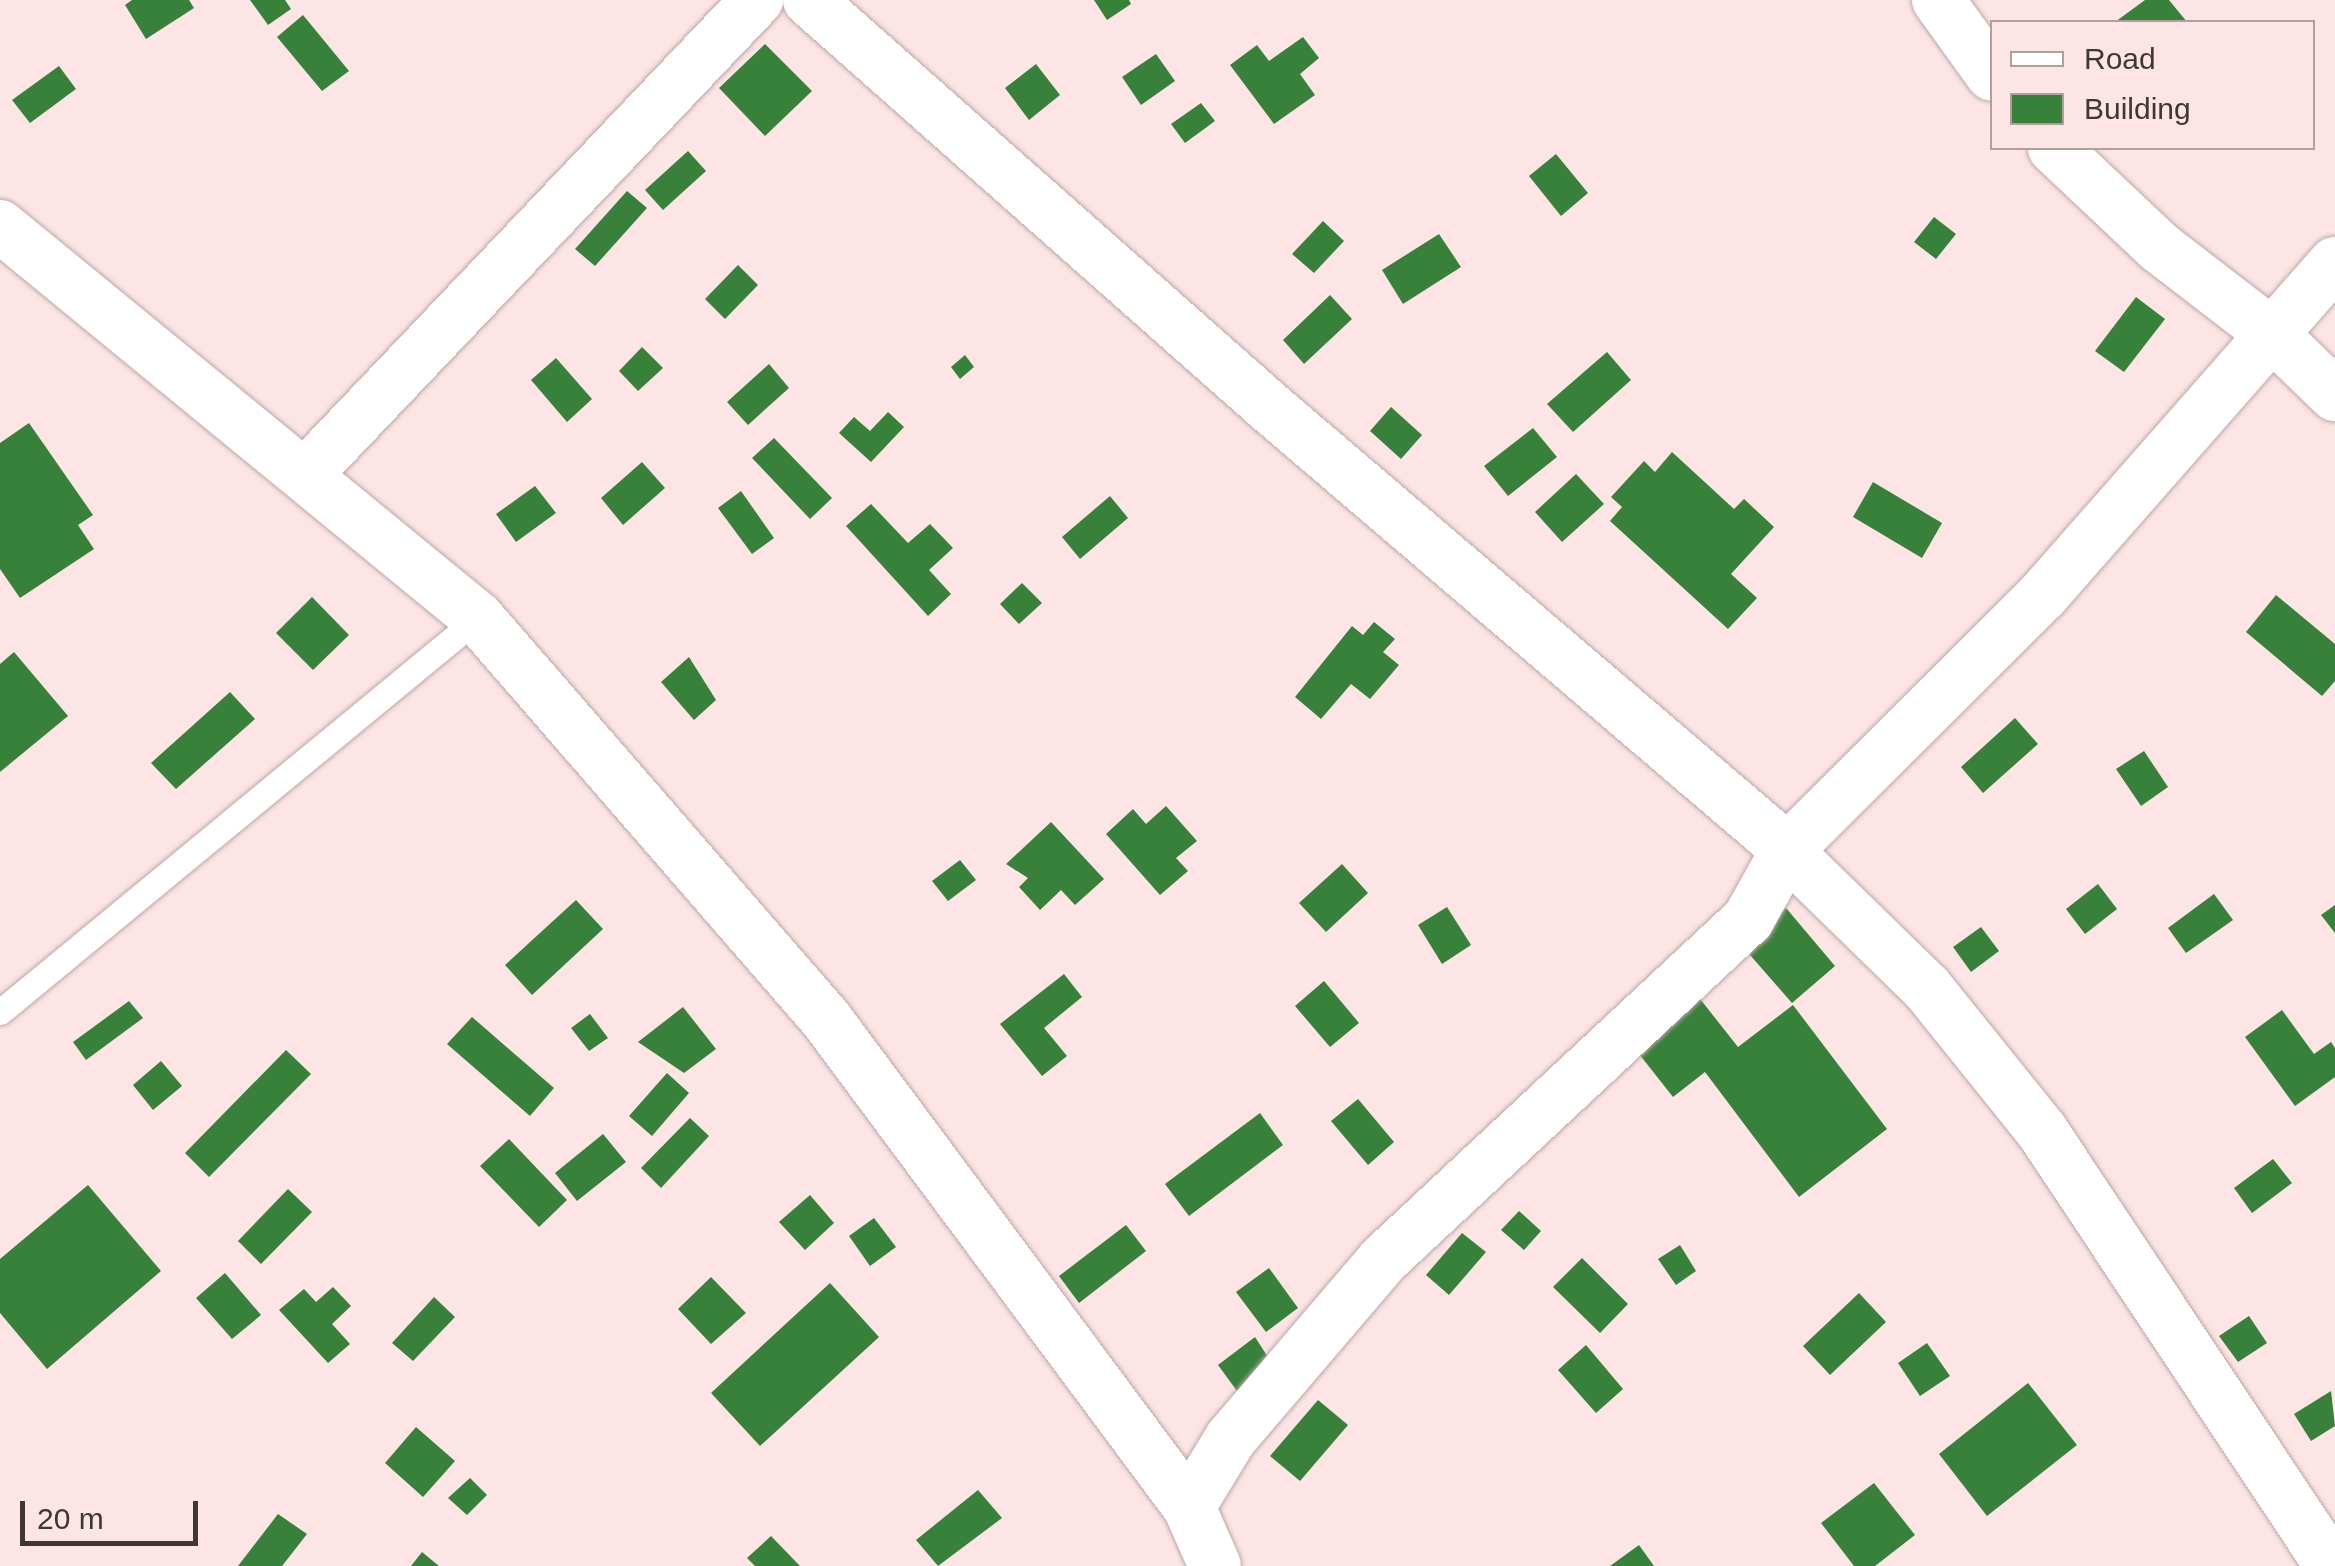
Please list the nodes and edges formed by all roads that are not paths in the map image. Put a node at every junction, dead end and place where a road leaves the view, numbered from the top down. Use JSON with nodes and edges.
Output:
{"nodes":[{"id":1,"x":757,"y":0,"type":"edge"},
{"id":2,"x":809,"y":0,"type":"edge"},
{"id":3,"x":1938,"y":0,"type":"edge"},
{"id":4,"x":1990,"y":72,"type":"edge"},
{"id":5,"x":2056,"y":150,"type":"edge"},
{"id":6,"x":0,"y":226,"type":"edge"},
{"id":7,"x":2335,"y":264,"type":"edge"},
{"id":8,"x":2272,"y":334,"type":"junction"},
{"id":9,"x":2335,"y":395,"type":"edge"},
{"id":10,"x":305,"y":475,"type":"junction"},
{"id":11,"x":478,"y":618,"type":"junction"},
{"id":12,"x":1787,"y":850,"type":"junction"},
{"id":13,"x":0,"y":1012,"type":"edge"},
{"id":14,"x":1188,"y":1507,"type":"junction"},
{"id":15,"x":1214,"y":1566,"type":"edge"},
{"id":16,"x":2331,"y":1566,"type":"edge"}],
"edges":[{"from":1,"to":10,"type":"street"},
{"from":2,"to":12,"type":"street"},
{"from":3,"to":4,"type":"street"},
{"from":5,"to":8,"type":"street"},
{"from":6,"to":10,"type":"street"},
{"from":7,"to":8,"type":"street"},
{"from":8,"to":9,"type":"street"},
{"from":8,"to":12,"type":"street"},
{"from":10,"to":11,"type":"street"},
{"from":11,"to":13,"type":"lane"},
{"from":11,"to":14,"type":"street"},
{"from":12,"to":14,"type":"street"},
{"from":12,"to":16,"type":"street"},
{"from":14,"to":15,"type":"street"}]}
